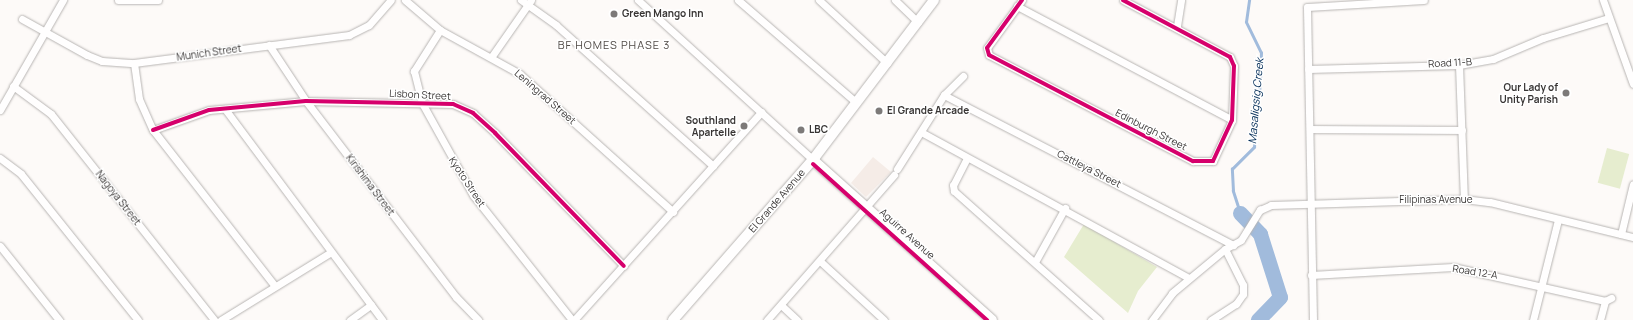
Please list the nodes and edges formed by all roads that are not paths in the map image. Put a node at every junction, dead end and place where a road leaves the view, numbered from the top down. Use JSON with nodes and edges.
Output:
{"nodes":[{"id":1,"x":63,"y":0,"type":"edge"},
{"id":2,"x":118,"y":0,"type":"edge"},
{"id":3,"x":158,"y":0,"type":"edge"},
{"id":4,"x":391,"y":0,"type":"edge"},
{"id":5,"x":405,"y":0,"type":"edge"},
{"id":6,"x":521,"y":0,"type":"edge"},
{"id":7,"x":638,"y":0,"type":"edge"},
{"id":8,"x":738,"y":0,"type":"edge"},
{"id":9,"x":819,"y":0,"type":"edge"},
{"id":10,"x":895,"y":0,"type":"edge"},
{"id":11,"x":934,"y":0,"type":"edge"},
{"id":12,"x":1022,"y":0,"type":"edge"},
{"id":13,"x":1122,"y":0,"type":"edge"},
{"id":14,"x":1181,"y":0,"type":"edge"},
{"id":15,"x":1424,"y":0,"type":"edge"},
{"id":16,"x":1603,"y":0,"type":"edge"},
{"id":17,"x":530,"y":2,"type":"edge"},
{"id":18,"x":1017,"y":6,"type":"junction"},
{"id":19,"x":1609,"y":18,"type":"junction"},
{"id":20,"x":22,"y":19,"type":"dead end"},
{"id":21,"x":918,"y":22,"type":"junction"},
{"id":22,"x":1177,"y":26,"type":"junction"},
{"id":23,"x":440,"y":30,"type":"junction"},
{"id":24,"x":45,"y":33,"type":"junction"},
{"id":25,"x":269,"y":45,"type":"junction"},
{"id":26,"x":492,"y":56,"type":"junction"},
{"id":27,"x":134,"y":63,"type":"junction"},
{"id":28,"x":887,"y":63,"type":"junction"},
{"id":29,"x":1459,"y":65,"type":"junction"},
{"id":30,"x":1308,"y":69,"type":"junction"},
{"id":31,"x":962,"y":76,"type":"dead end"},
{"id":32,"x":1633,"y":84,"type":"edge"},
{"id":33,"x":13,"y":86,"type":"junction"},
{"id":34,"x":944,"y":95,"type":"junction"},
{"id":35,"x":306,"y":101,"type":"junction"},
{"id":36,"x":422,"y":103,"type":"junction"},
{"id":37,"x":858,"y":103,"type":"junction"},
{"id":38,"x":225,"y":109,"type":"junction"},
{"id":39,"x":0,"y":110,"type":"edge"},
{"id":40,"x":761,"y":112,"type":"junction"},
{"id":41,"x":1232,"y":120,"type":"junction"},
{"id":42,"x":1310,"y":129,"type":"junction"},
{"id":43,"x":153,"y":130,"type":"junction"},
{"id":44,"x":1462,"y":130,"type":"junction"},
{"id":45,"x":921,"y":132,"type":"junction"},
{"id":46,"x":0,"y":158,"type":"edge"},
{"id":47,"x":966,"y":158,"type":"junction"},
{"id":48,"x":813,"y":160,"type":"junction"},
{"id":49,"x":713,"y":166,"type":"junction"},
{"id":50,"x":1633,"y":184,"type":"edge"},
{"id":51,"x":1464,"y":199,"type":"junction"},
{"id":52,"x":1310,"y":202,"type":"junction"},
{"id":53,"x":866,"y":208,"type":"junction"},
{"id":54,"x":1065,"y":208,"type":"junction"},
{"id":55,"x":673,"y":212,"type":"junction"},
{"id":56,"x":1558,"y":220,"type":"junction"},
{"id":57,"x":1621,"y":234,"type":"junction"},
{"id":58,"x":1633,"y":237,"type":"edge"},
{"id":59,"x":1234,"y":245,"type":"junction"},
{"id":60,"x":0,"y":246,"type":"edge"},
{"id":61,"x":1225,"y":249,"type":"junction"},
{"id":62,"x":331,"y":252,"type":"junction"},
{"id":63,"x":820,"y":261,"type":"junction"},
{"id":64,"x":1035,"y":262,"type":"junction"},
{"id":65,"x":624,"y":266,"type":"junction"},
{"id":66,"x":1311,"y":275,"type":"junction"},
{"id":67,"x":1189,"y":278,"type":"junction"},
{"id":68,"x":1542,"y":285,"type":"junction"},
{"id":69,"x":275,"y":286,"type":"junction"},
{"id":70,"x":781,"y":304,"type":"junction"},
{"id":71,"x":371,"y":305,"type":"junction"},
{"id":72,"x":59,"y":320,"type":"edge"},
{"id":73,"x":138,"y":320,"type":"edge"},
{"id":74,"x":214,"y":320,"type":"edge"},
{"id":75,"x":221,"y":320,"type":"edge"},
{"id":76,"x":350,"y":320,"type":"edge"},
{"id":77,"x":382,"y":320,"type":"edge"},
{"id":78,"x":478,"y":320,"type":"edge"},
{"id":79,"x":573,"y":320,"type":"edge"},
{"id":80,"x":673,"y":320,"type":"edge"},
{"id":81,"x":767,"y":320,"type":"edge"},
{"id":82,"x":797,"y":320,"type":"edge"},
{"id":83,"x":884,"y":320,"type":"edge"},
{"id":84,"x":992,"y":320,"type":"edge"},
{"id":85,"x":1099,"y":320,"type":"edge"},
{"id":86,"x":1152,"y":320,"type":"edge"},
{"id":87,"x":1211,"y":320,"type":"edge"},
{"id":88,"x":1313,"y":320,"type":"edge"},
{"id":89,"x":1533,"y":320,"type":"edge"},
{"id":90,"x":1600,"y":320,"type":"edge"}],
"edges":[{"from":1,"to":24,"type":"street"},
{"from":2,"to":3,"type":"street"},
{"from":4,"to":25,"type":"street","name":"Munich Street"},
{"from":5,"to":23,"type":"street","name":"Leningrad Street"},
{"from":6,"to":17,"type":"street"},
{"from":7,"to":40,"type":"street","name":"Aguirre Avenue"},
{"from":8,"to":37,"type":"street"},
{"from":9,"to":28,"type":"street"},
{"from":10,"to":21,"type":"street"},
{"from":11,"to":21,"type":"street","name":"El Grande Avenue"},
{"from":12,"to":18,"type":"street"},
{"from":13,"to":22,"type":"street","name":"Edinburgh Street"},
{"from":14,"to":22,"type":"street"},
{"from":15,"to":30,"type":"street"},
{"from":16,"to":19,"type":"street"},
{"from":17,"to":26,"type":"street"},
{"from":17,"to":49,"type":"street"},
{"from":18,"to":41,"type":"street"},
{"from":18,"to":41,"type":"street","name":"Edinburgh Street"},
{"from":19,"to":29,"type":"street","name":"Road 11-B"},
{"from":19,"to":32,"type":"street"},
{"from":20,"to":24,"type":"street","name":"Munich Street"},
{"from":21,"to":28,"type":"street","name":"El Grande Avenue"},
{"from":22,"to":41,"type":"street","name":"Edinburgh Street"},
{"from":23,"to":26,"type":"street","name":"Leningrad Street"},
{"from":23,"to":36,"type":"street","name":"Kyoto Street"},
{"from":24,"to":27,"type":"street","name":"Munich Street"},
{"from":24,"to":33,"type":"street"},
{"from":25,"to":27,"type":"street","name":"Munich Street"},
{"from":25,"to":35,"type":"street","name":"Kirishima Street"},
{"from":26,"to":55,"type":"street","name":"Leningrad Street"},
{"from":27,"to":43,"type":"street"},
{"from":28,"to":37,"type":"street","name":"El Grande Avenue"},
{"from":29,"to":30,"type":"street","name":"Road 11-B"},
{"from":29,"to":44,"type":"street"},
{"from":30,"to":42,"type":"street"},
{"from":31,"to":34,"type":"street"},
{"from":33,"to":39,"type":"street"},
{"from":33,"to":74,"type":"street","name":"Nagoya Street"},
{"from":34,"to":45,"type":"street"},
{"from":34,"to":59,"type":"street","name":"Cattleya Street"},
{"from":35,"to":36,"type":"street","name":"Lisbon Street"},
{"from":35,"to":38,"type":"street","name":"Lisbon Street"},
{"from":35,"to":78,"type":"street","name":"Kirishima Street"},
{"from":36,"to":65,"type":"street","name":"Lisbon Street"},
{"from":36,"to":79,"type":"street","name":"Kyoto Street"},
{"from":37,"to":48,"type":"street","name":"El Grande Avenue"},
{"from":38,"to":43,"type":"street","name":"Lisbon Street"},
{"from":38,"to":62,"type":"street"},
{"from":40,"to":48,"type":"street","name":"Aguirre Avenue"},
{"from":40,"to":49,"type":"street"},
{"from":42,"to":44,"type":"street"},
{"from":42,"to":52,"type":"street"},
{"from":43,"to":69,"type":"street"},
{"from":44,"to":51,"type":"street"},
{"from":45,"to":47,"type":"street"},
{"from":45,"to":53,"type":"street"},
{"from":46,"to":73,"type":"street"},
{"from":47,"to":54,"type":"street"},
{"from":47,"to":64,"type":"street"},
{"from":48,"to":53,"type":"street","name":"Aguirre Avenue"},
{"from":48,"to":80,"type":"street","name":"El Grande Avenue"},
{"from":49,"to":55,"type":"street"},
{"from":50,"to":57,"type":"street"},
{"from":51,"to":52,"type":"street","name":"Filipinas Avenue"},
{"from":51,"to":56,"type":"street","name":"Filipinas Avenue"},
{"from":52,"to":59,"type":"street","name":"Filipinas Avenue"},
{"from":52,"to":66,"type":"street"},
{"from":53,"to":63,"type":"street"},
{"from":53,"to":84,"type":"street","name":"Aguirre Avenue"},
{"from":54,"to":64,"type":"street"},
{"from":54,"to":67,"type":"street"},
{"from":55,"to":65,"type":"street"},
{"from":56,"to":57,"type":"street","name":"Filipinas Avenue"},
{"from":56,"to":68,"type":"street"},
{"from":57,"to":58,"type":"street","name":"Filipinas Avenue"},
{"from":59,"to":61,"type":"street"},
{"from":60,"to":72,"type":"street"},
{"from":61,"to":67,"type":"street"},
{"from":61,"to":87,"type":"street"},
{"from":62,"to":69,"type":"street"},
{"from":62,"to":71,"type":"street"},
{"from":63,"to":70,"type":"street"},
{"from":63,"to":83,"type":"street"},
{"from":64,"to":85,"type":"street"},
{"from":65,"to":79,"type":"street"},
{"from":66,"to":68,"type":"street","name":"Road 12-A"},
{"from":66,"to":88,"type":"street"},
{"from":67,"to":86,"type":"street"},
{"from":68,"to":89,"type":"street"},
{"from":68,"to":90,"type":"street","name":"Road 12-A"},
{"from":69,"to":75,"type":"street"},
{"from":70,"to":81,"type":"street"},
{"from":70,"to":82,"type":"street"},
{"from":71,"to":76,"type":"street"},
{"from":71,"to":77,"type":"street"}]}
